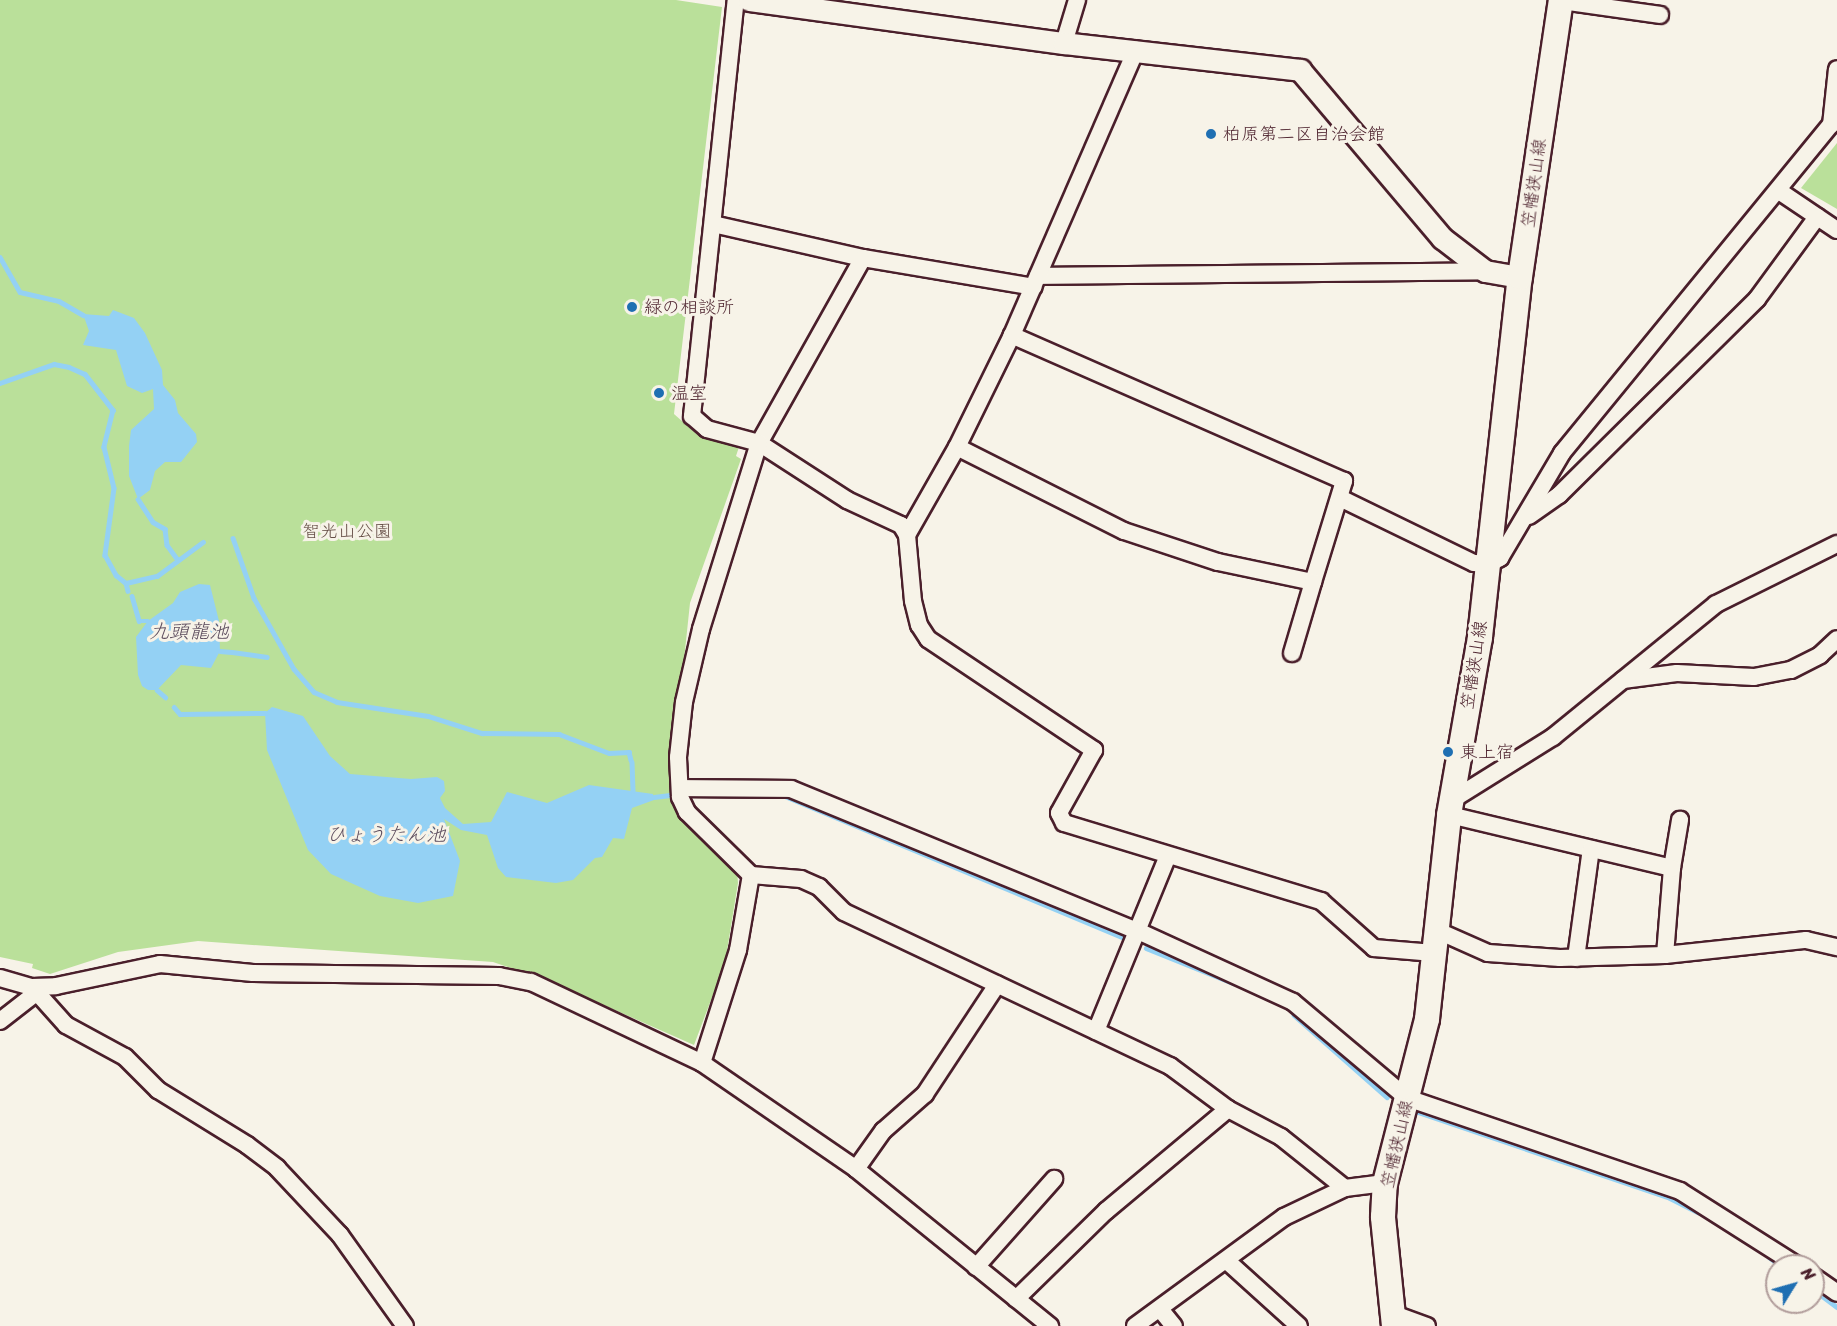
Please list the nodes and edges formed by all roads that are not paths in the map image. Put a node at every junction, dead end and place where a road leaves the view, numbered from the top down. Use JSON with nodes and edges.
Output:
{"nodes":[{"id":1,"x":736,"y":0,"type":"edge"},
{"id":2,"x":749,"y":0,"type":"edge"},
{"id":3,"x":1077,"y":0,"type":"edge"},
{"id":4,"x":1561,"y":1,"type":"edge"},
{"id":5,"x":1660,"y":15,"type":"dead end"},
{"id":6,"x":1064,"y":43,"type":"junction"},
{"id":7,"x":1136,"y":50,"type":"junction"},
{"id":8,"x":1837,"y":69,"type":"edge"},
{"id":9,"x":1834,"y":121,"type":"edge"},
{"id":10,"x":1779,"y":191,"type":"junction"},
{"id":11,"x":1817,"y":217,"type":"junction"},
{"id":12,"x":713,"y":224,"type":"junction"},
{"id":13,"x":1837,"y":230,"type":"edge"},
{"id":14,"x":863,"y":258,"type":"junction"},
{"id":15,"x":1485,"y":271,"type":"junction"},
{"id":16,"x":1520,"y":277,"type":"junction"},
{"id":17,"x":1036,"y":282,"type":"junction"},
{"id":18,"x":1012,"y":335,"type":"junction"},
{"id":19,"x":759,"y":444,"type":"junction"},
{"id":20,"x":957,"y":447,"type":"junction"},
{"id":21,"x":1340,"y":498,"type":"junction"},
{"id":22,"x":1524,"y":520,"type":"junction"},
{"id":23,"x":907,"y":536,"type":"junction"},
{"id":24,"x":1837,"y":544,"type":"edge"},
{"id":25,"x":1489,"y":564,"type":"junction"},
{"id":26,"x":1313,"y":582,"type":"junction"},
{"id":27,"x":1837,"y":639,"type":"edge"},
{"id":28,"x":1292,"y":653,"type":"dead end"},
{"id":29,"x":1623,"y":680,"type":"junction"},
{"id":30,"x":680,"y":793,"type":"junction"},
{"id":31,"x":1450,"y":807,"type":"junction"},
{"id":32,"x":1680,"y":820,"type":"dead end"},
{"id":33,"x":1591,"y":849,"type":"junction"},
{"id":34,"x":1167,"y":858,"type":"junction"},
{"id":35,"x":1672,"y":868,"type":"junction"},
{"id":36,"x":751,"y":875,"type":"junction"},
{"id":37,"x":1138,"y":931,"type":"junction"},
{"id":38,"x":1435,"y":942,"type":"junction"},
{"id":39,"x":1837,"y":947,"type":"edge"},
{"id":40,"x":1665,"y":955,"type":"junction"},
{"id":41,"x":1576,"y":958,"type":"junction"},
{"id":42,"x":0,"y":978,"type":"edge"},
{"id":43,"x":997,"y":985,"type":"junction"},
{"id":44,"x":34,"y":990,"type":"junction"},
{"id":45,"x":0,"y":1021,"type":"edge"},
{"id":46,"x":1096,"y":1031,"type":"junction"},
{"id":47,"x":702,"y":1063,"type":"junction"},
{"id":48,"x":1407,"y":1098,"type":"junction"},
{"id":49,"x":1228,"y":1109,"type":"junction"},
{"id":50,"x":856,"y":1169,"type":"junction"},
{"id":51,"x":1054,"y":1179,"type":"dead end"},
{"id":52,"x":1385,"y":1183,"type":"junction"},
{"id":53,"x":1345,"y":1188,"type":"junction"},
{"id":54,"x":1779,"y":1254,"type":"edge"},
{"id":55,"x":1227,"y":1261,"type":"junction"},
{"id":56,"x":976,"y":1267,"type":"junction"},
{"id":57,"x":1016,"y":1299,"type":"junction"},
{"id":58,"x":1160,"y":1309,"type":"junction"},
{"id":59,"x":1394,"y":1320,"type":"edge"},
{"id":60,"x":405,"y":1326,"type":"edge"},
{"id":61,"x":1050,"y":1326,"type":"edge"},
{"id":62,"x":1135,"y":1326,"type":"edge"},
{"id":63,"x":1174,"y":1326,"type":"edge"},
{"id":64,"x":1299,"y":1326,"type":"edge"},
{"id":65,"x":1427,"y":1326,"type":"edge"}],
"edges":[{"from":1,"to":12,"type":"street"},
{"from":2,"to":6,"type":"street"},
{"from":3,"to":6,"type":"street"},
{"from":4,"to":5,"type":"street"},
{"from":4,"to":16,"type":"main road","name":"笠幡狭山線"},
{"from":6,"to":7,"type":"street"},
{"from":7,"to":15,"type":"street"},
{"from":7,"to":17,"type":"street"},
{"from":8,"to":9,"type":"street"},
{"from":9,"to":10,"type":"street"},
{"from":10,"to":11,"type":"street"},
{"from":10,"to":22,"type":"street"},
{"from":11,"to":13,"type":"street"},
{"from":11,"to":22,"type":"street"},
{"from":12,"to":14,"type":"street"},
{"from":12,"to":19,"type":"street"},
{"from":14,"to":17,"type":"street"},
{"from":14,"to":19,"type":"street"},
{"from":15,"to":16,"type":"street"},
{"from":15,"to":17,"type":"street"},
{"from":16,"to":25,"type":"main road","name":"笠幡狭山線"},
{"from":17,"to":18,"type":"street"},
{"from":18,"to":20,"type":"street"},
{"from":18,"to":21,"type":"street"},
{"from":19,"to":23,"type":"street"},
{"from":19,"to":30,"type":"street"},
{"from":20,"to":23,"type":"street"},
{"from":20,"to":26,"type":"street"},
{"from":21,"to":25,"type":"street"},
{"from":21,"to":26,"type":"street"},
{"from":22,"to":25,"type":"street"},
{"from":23,"to":34,"type":"street"},
{"from":24,"to":29,"type":"street"},
{"from":25,"to":31,"type":"main road","name":"笠幡狭山線"},
{"from":26,"to":28,"type":"street"},
{"from":27,"to":29,"type":"street"},
{"from":29,"to":31,"type":"street"},
{"from":30,"to":36,"type":"street"},
{"from":30,"to":37,"type":"street"},
{"from":31,"to":33,"type":"street"},
{"from":31,"to":38,"type":"main road","name":"笠幡狭山線"},
{"from":32,"to":35,"type":"street"},
{"from":33,"to":35,"type":"street"},
{"from":33,"to":41,"type":"street"},
{"from":34,"to":37,"type":"street"},
{"from":34,"to":38,"type":"street"},
{"from":35,"to":40,"type":"street"},
{"from":36,"to":43,"type":"street"},
{"from":36,"to":47,"type":"street"},
{"from":37,"to":46,"type":"street"},
{"from":37,"to":48,"type":"street"},
{"from":38,"to":41,"type":"street"},
{"from":38,"to":48,"type":"main road","name":"笠幡狭山線"},
{"from":39,"to":40,"type":"street"},
{"from":40,"to":41,"type":"street"},
{"from":42,"to":44,"type":"street"},
{"from":43,"to":46,"type":"street"},
{"from":43,"to":50,"type":"street"},
{"from":44,"to":45,"type":"street"},
{"from":44,"to":47,"type":"street"},
{"from":44,"to":60,"type":"street"},
{"from":46,"to":49,"type":"street"},
{"from":47,"to":50,"type":"street"},
{"from":48,"to":52,"type":"main road","name":"笠幡狭山線"},
{"from":48,"to":54,"type":"street"},
{"from":49,"to":53,"type":"street"},
{"from":49,"to":57,"type":"street"},
{"from":50,"to":56,"type":"street"},
{"from":51,"to":56,"type":"street"},
{"from":52,"to":53,"type":"street"},
{"from":52,"to":59,"type":"main road","name":"笠幡狭山線"},
{"from":53,"to":55,"type":"street"},
{"from":55,"to":58,"type":"street"},
{"from":55,"to":64,"type":"street"},
{"from":56,"to":57,"type":"street"},
{"from":57,"to":61,"type":"street"},
{"from":58,"to":62,"type":"street"},
{"from":58,"to":63,"type":"street"},
{"from":59,"to":65,"type":"street"}]}
